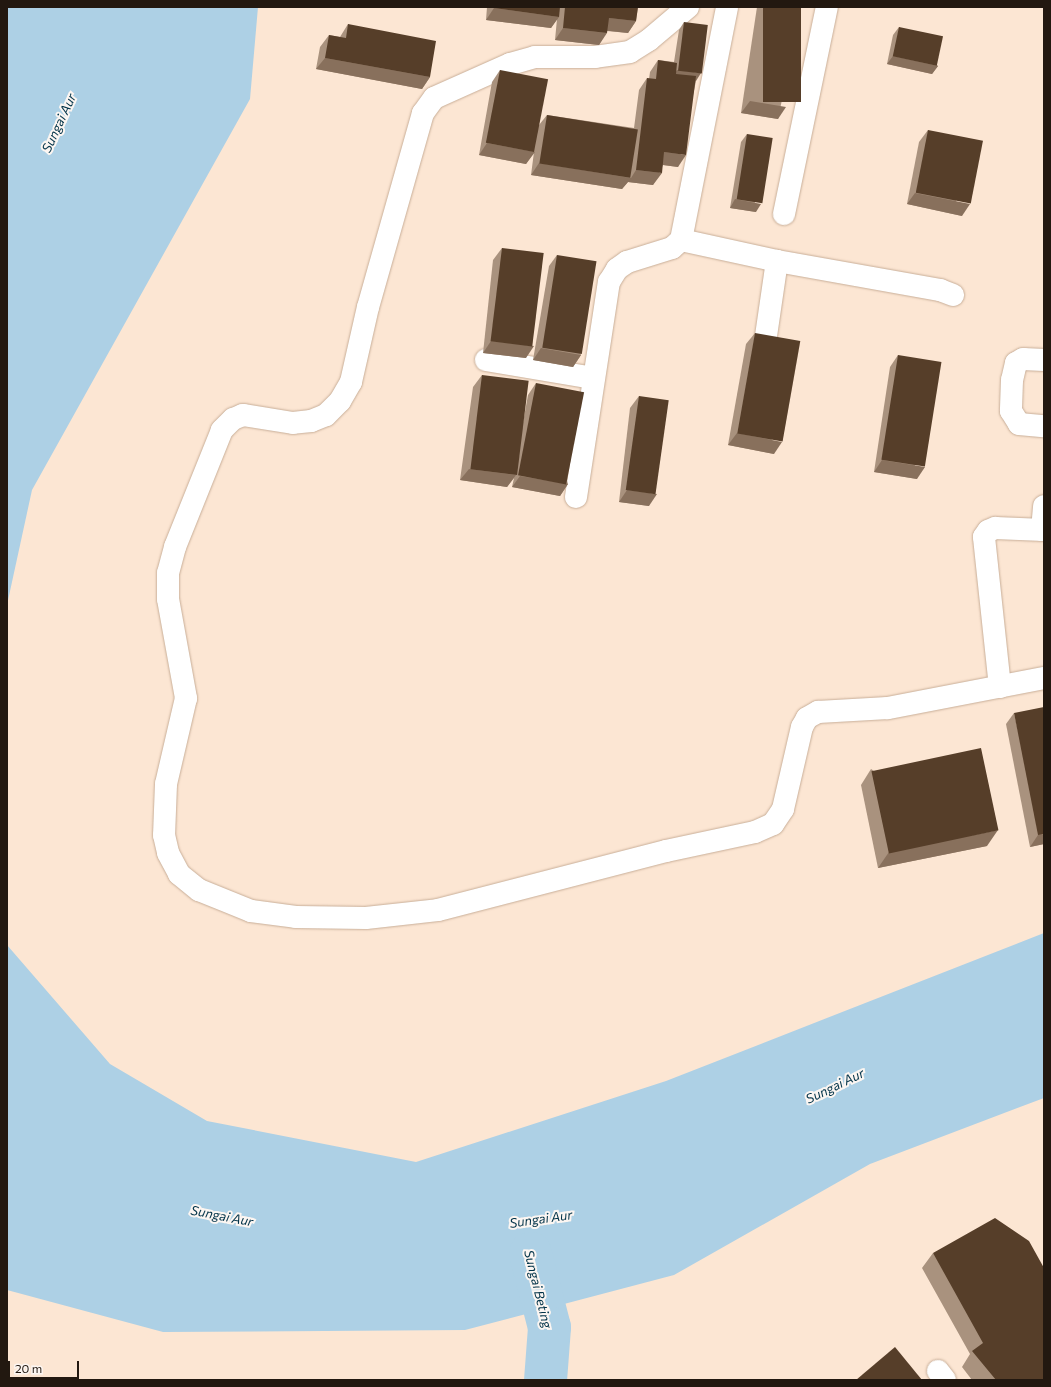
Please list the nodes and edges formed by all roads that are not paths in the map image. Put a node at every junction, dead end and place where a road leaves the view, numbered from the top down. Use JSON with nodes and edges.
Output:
{"nodes":[{"id":1,"x":688,"y":7,"type":"edge"},
{"id":2,"x":727,"y":7,"type":"edge"},
{"id":3,"x":827,"y":7,"type":"edge"},
{"id":4,"x":784,"y":214,"type":"dead end"},
{"id":5,"x":681,"y":240,"type":"junction"},
{"id":6,"x":777,"y":261,"type":"junction"},
{"id":7,"x":953,"y":295,"type":"dead end"},
{"id":8,"x":766,"y":336,"type":"edge"},
{"id":9,"x":486,"y":360,"type":"dead end"},
{"id":10,"x":1044,"y":360,"type":"edge"},
{"id":11,"x":594,"y":378,"type":"junction"},
{"id":12,"x":1044,"y":426,"type":"edge"},
{"id":13,"x":576,"y":497,"type":"dead end"},
{"id":14,"x":1044,"y":506,"type":"edge"},
{"id":15,"x":1043,"y":530,"type":"edge"},
{"id":16,"x":1044,"y":678,"type":"edge"},
{"id":17,"x":1000,"y":687,"type":"junction"}],
"edges":[{"from":1,"to":17,"type":"lane"},
{"from":2,"to":5,"type":"lane"},
{"from":3,"to":4,"type":"lane"},
{"from":5,"to":6,"type":"lane"},
{"from":5,"to":11,"type":"lane"},
{"from":6,"to":7,"type":"lane"},
{"from":6,"to":8,"type":"lane"},
{"from":9,"to":11,"type":"lane"},
{"from":10,"to":12,"type":"lane"},
{"from":11,"to":13,"type":"lane"},
{"from":14,"to":15,"type":"lane"},
{"from":15,"to":17,"type":"lane"},
{"from":16,"to":17,"type":"lane"}]}
